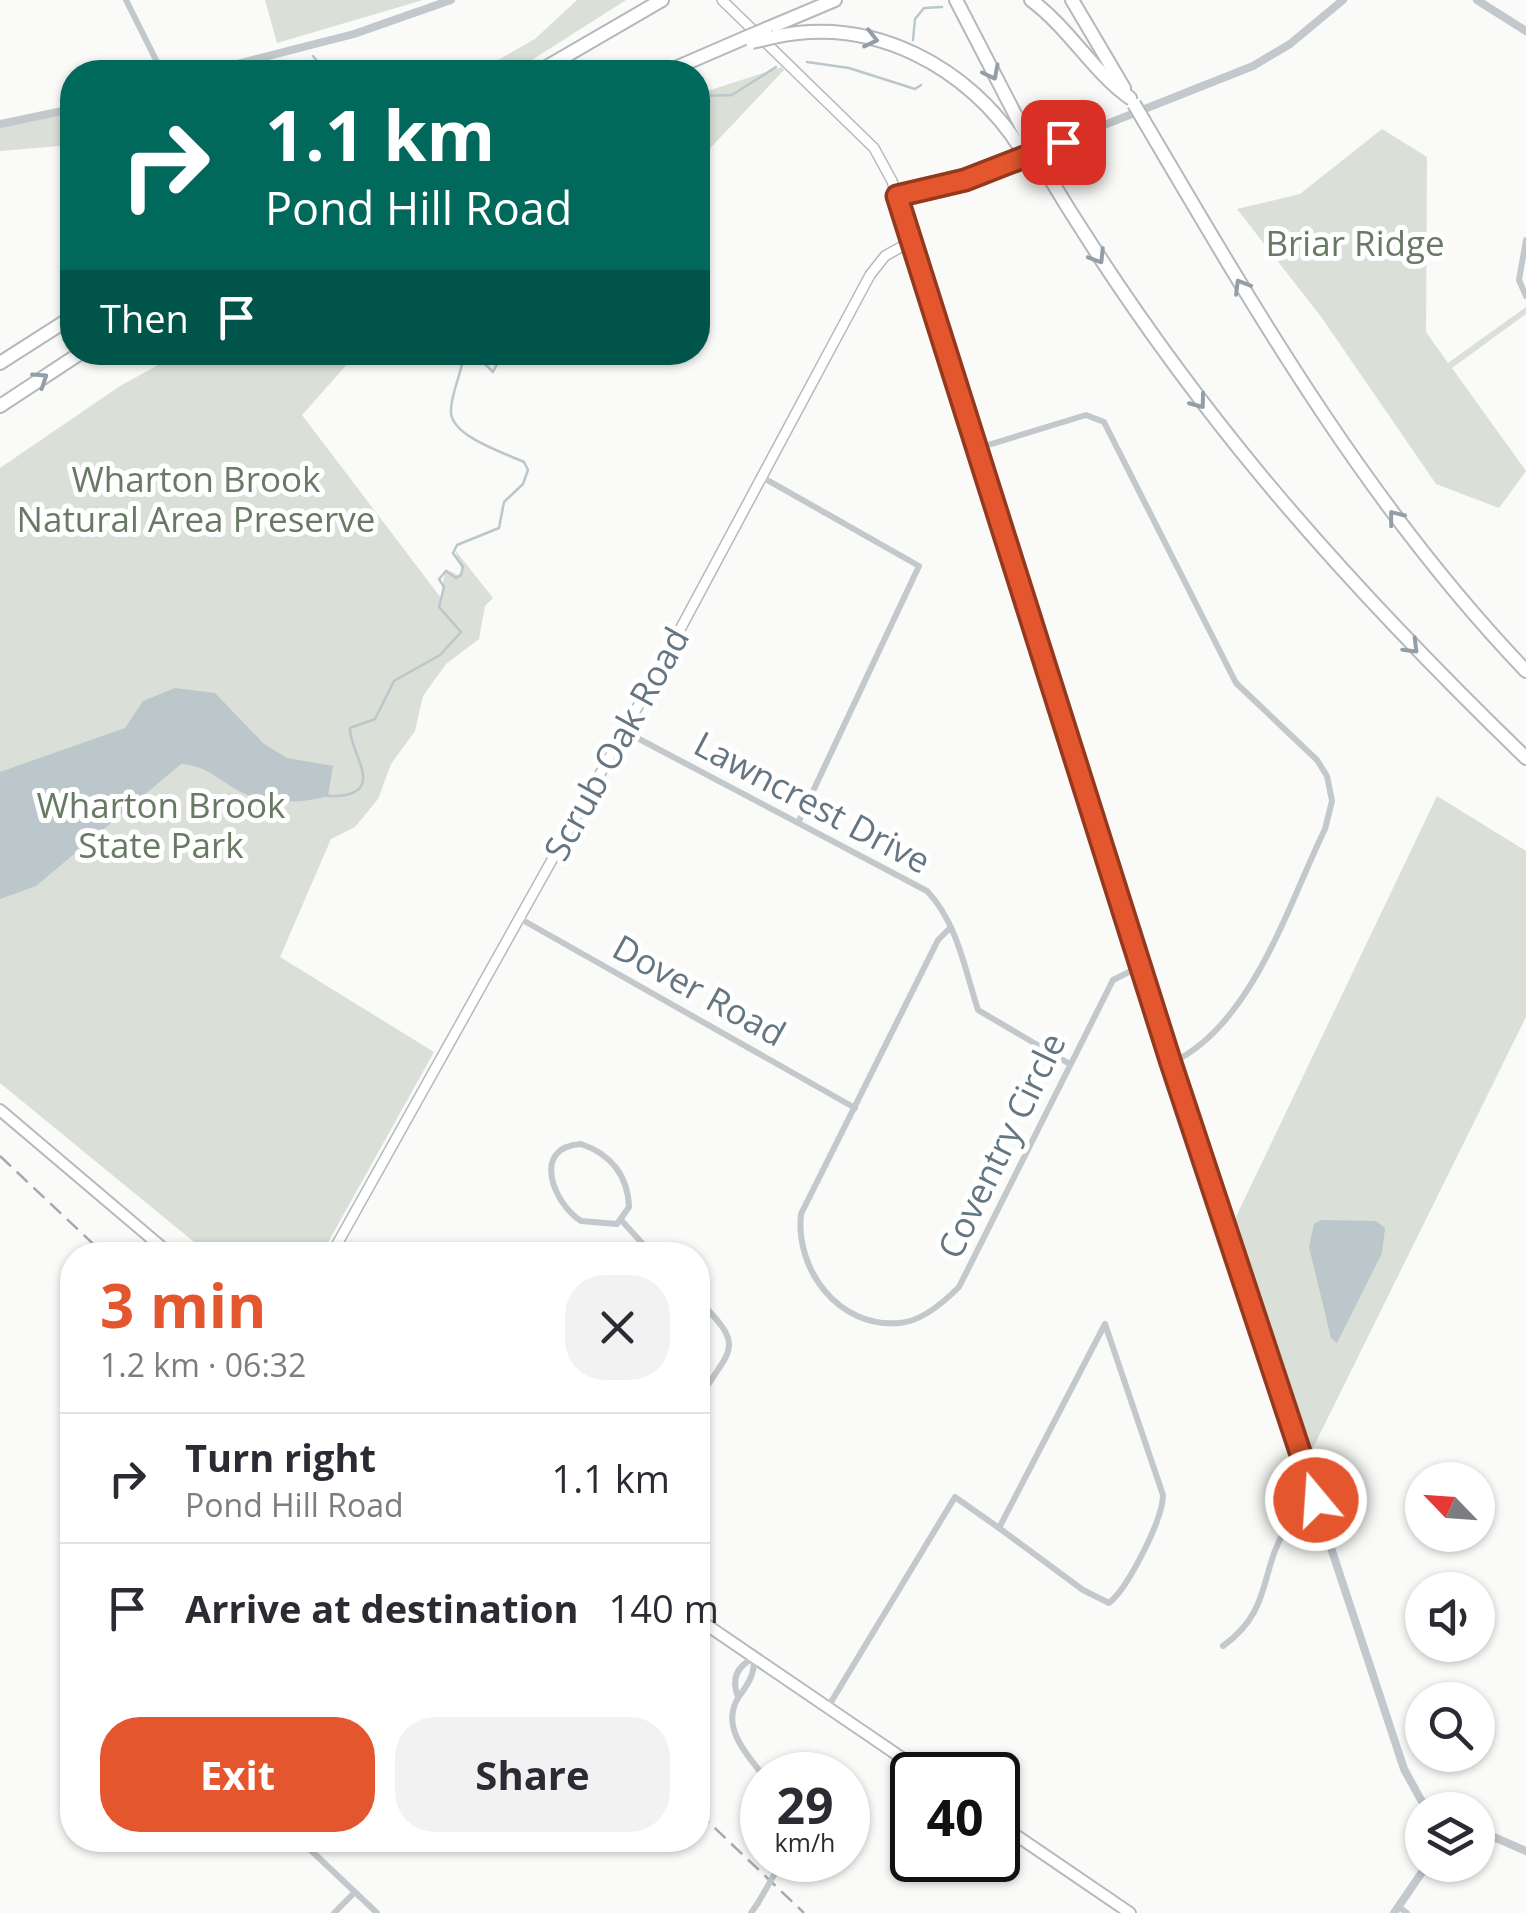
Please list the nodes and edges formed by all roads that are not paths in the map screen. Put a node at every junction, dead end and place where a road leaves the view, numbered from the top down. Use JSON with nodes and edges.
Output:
{"nodes":[{"id":1,"x":126,"y":0,"type":"edge"},
{"id":2,"x":452,"y":0,"type":"edge"},
{"id":3,"x":653,"y":0,"type":"edge"},
{"id":4,"x":662,"y":0,"type":"edge"},
{"id":5,"x":722,"y":0,"type":"edge"},
{"id":6,"x":835,"y":0,"type":"edge"},
{"id":7,"x":956,"y":0,"type":"edge"},
{"id":8,"x":1031,"y":0,"type":"edge"},
{"id":9,"x":1072,"y":0,"type":"edge"},
{"id":10,"x":1343,"y":0,"type":"edge"},
{"id":11,"x":1477,"y":0,"type":"edge"},
{"id":12,"x":637,"y":14,"type":"junction"},
{"id":13,"x":1526,"y":31,"type":"edge"},
{"id":14,"x":770,"y":32,"type":"junction"},
{"id":15,"x":156,"y":60,"type":"edge"},
{"id":16,"x":253,"y":60,"type":"edge"},
{"id":17,"x":558,"y":60,"type":"edge"},
{"id":18,"x":695,"y":60,"type":"edge"},
{"id":19,"x":1132,"y":101,"type":"junction"},
{"id":20,"x":60,"y":112,"type":"edge"},
{"id":21,"x":0,"y":124,"type":"edge"},
{"id":22,"x":1026,"y":147,"type":"junction"},
{"id":23,"x":897,"y":196,"type":"junction"},
{"id":24,"x":1526,"y":240,"type":"edge"},
{"id":25,"x":910,"y":242,"type":"junction"},
{"id":26,"x":1526,"y":296,"type":"edge"},
{"id":27,"x":60,"y":325,"type":"edge"},
{"id":28,"x":0,"y":363,"type":"edge"},
{"id":29,"x":62,"y":365,"type":"edge"},
{"id":30,"x":0,"y":406,"type":"edge"},
{"id":31,"x":975,"y":449,"type":"junction"},
{"id":32,"x":761,"y":476,"type":"junction"},
{"id":33,"x":1526,"y":671,"type":"edge"},
{"id":34,"x":624,"y":732,"type":"junction"},
{"id":35,"x":1526,"y":758,"type":"edge"},
{"id":36,"x":798,"y":823,"type":"junction"},
{"id":37,"x":519,"y":918,"type":"junction"},
{"id":38,"x":951,"y":927,"type":"junction"},
{"id":39,"x":1141,"y":966,"type":"junction"},
{"id":40,"x":1171,"y":1063,"type":"junction"},
{"id":41,"x":1069,"y":1064,"type":"junction"},
{"id":42,"x":855,"y":1108,"type":"junction"},
{"id":43,"x":0,"y":1110,"type":"edge"},
{"id":44,"x":622,"y":1221,"type":"junction"},
{"id":45,"x":155,"y":1242,"type":"edge"},
{"id":46,"x":337,"y":1242,"type":"edge"},
{"id":47,"x":641,"y":1242,"type":"edge"},
{"id":48,"x":710,"y":1312,"type":"edge"},
{"id":49,"x":710,"y":1378,"type":"edge"},
{"id":50,"x":1316,"y":1500,"type":"junction"},
{"id":51,"x":999,"y":1528,"type":"junction"},
{"id":52,"x":710,"y":1627,"type":"edge"},
{"id":53,"x":1223,"y":1646,"type":"dead end"},
{"id":54,"x":754,"y":1658,"type":"junction"},
{"id":55,"x":738,"y":1697,"type":"junction"},
{"id":56,"x":828,"y":1708,"type":"junction"},
{"id":57,"x":746,"y":1752,"type":"edge"},
{"id":58,"x":893,"y":1752,"type":"edge"},
{"id":59,"x":1417,"y":1792,"type":"edge"},
{"id":60,"x":1020,"y":1837,"type":"edge"},
{"id":61,"x":1495,"y":1837,"type":"edge"},
{"id":62,"x":1526,"y":1850,"type":"edge"},
{"id":63,"x":313,"y":1852,"type":"edge"},
{"id":64,"x":770,"y":1882,"type":"edge"},
{"id":65,"x":1415,"y":1882,"type":"edge"},
{"id":66,"x":355,"y":1892,"type":"junction"},
{"id":67,"x":1396,"y":1910,"type":"edge"},
{"id":68,"x":334,"y":1913,"type":"edge"},
{"id":69,"x":378,"y":1913,"type":"edge"},
{"id":70,"x":751,"y":1913,"type":"edge"},
{"id":71,"x":1130,"y":1913,"type":"edge"},
{"id":72,"x":1407,"y":1913,"type":"edge"}],
"edges":[{"from":1,"to":15,"type":"street"},
{"from":2,"to":16,"type":"street"},
{"from":3,"to":12,"type":"highway"},
{"from":4,"to":12,"type":"highway"},
{"from":5,"to":23,"type":"main road"},
{"from":6,"to":14,"type":"highway"},
{"from":7,"to":22,"type":"highway","one_way":true},
{"from":8,"to":19,"type":"highway"},
{"from":9,"to":19,"type":"highway"},
{"from":10,"to":23,"type":"street"},
{"from":11,"to":13,"type":"street"},
{"from":12,"to":17,"type":"highway"},
{"from":14,"to":18,"type":"highway","bridge":true},
{"from":14,"to":22,"type":"highway","one_way":true},
{"from":33,"to":19,"type":"highway","one_way":true,"bridge":true},
{"from":20,"to":21,"type":"street"},
{"from":22,"to":35,"type":"highway","one_way":true,"bridge":true},
{"from":23,"to":25,"type":"main road"},
{"from":24,"to":26,"type":"street"},
{"from":25,"to":31,"type":"street"},
{"from":25,"to":32,"type":"main road","name":"Scrub Oak Road"},
{"from":27,"to":28,"type":"highway"},
{"from":30,"to":29,"type":"highway","one_way":true},
{"from":31,"to":39,"type":"street"},
{"from":31,"to":40,"type":"street"},
{"from":32,"to":34,"type":"main road","name":"Scrub Oak Road"},
{"from":32,"to":36,"type":"street"},
{"from":34,"to":36,"type":"street","name":"Lawncrest Drive"},
{"from":34,"to":37,"type":"main road","name":"Scrub Oak Road"},
{"from":36,"to":38,"type":"street","name":"Lawncrest Drive"},
{"from":37,"to":42,"type":"street","name":"Dover Road"},
{"from":37,"to":46,"type":"main road","name":"Scrub Oak Road"},
{"from":38,"to":41,"type":"street","name":"Lawncrest Drive"},
{"from":38,"to":42,"type":"street","name":"Coventry Circle"},
{"from":39,"to":40,"type":"street"},
{"from":39,"to":41,"type":"street","name":"Coventry Circle"},
{"from":40,"to":50,"type":"street"},
{"from":41,"to":42,"type":"street","name":"Coventry Circle"},
{"from":43,"to":45,"type":"main road"},
{"from":44,"to":44,"type":"street"},
{"from":44,"to":47,"type":"street"},
{"from":48,"to":49,"type":"street"},
{"from":50,"to":53,"type":"street"},
{"from":50,"to":59,"type":"street"},
{"from":51,"to":51,"type":"street"},
{"from":51,"to":56,"type":"street"},
{"from":52,"to":54,"type":"main road"},
{"from":54,"to":55,"type":"street"},
{"from":54,"to":55,"type":"street"},
{"from":54,"to":56,"type":"main road"},
{"from":55,"to":57,"type":"street"},
{"from":56,"to":58,"type":"main road"},
{"from":60,"to":71,"type":"main road"},
{"from":61,"to":62,"type":"street"},
{"from":63,"to":66,"type":"street"},
{"from":64,"to":70,"type":"street","bridge":true},
{"from":65,"to":67,"type":"street"},
{"from":66,"to":68,"type":"street"},
{"from":66,"to":69,"type":"street"},
{"from":67,"to":72,"type":"street"}]}
